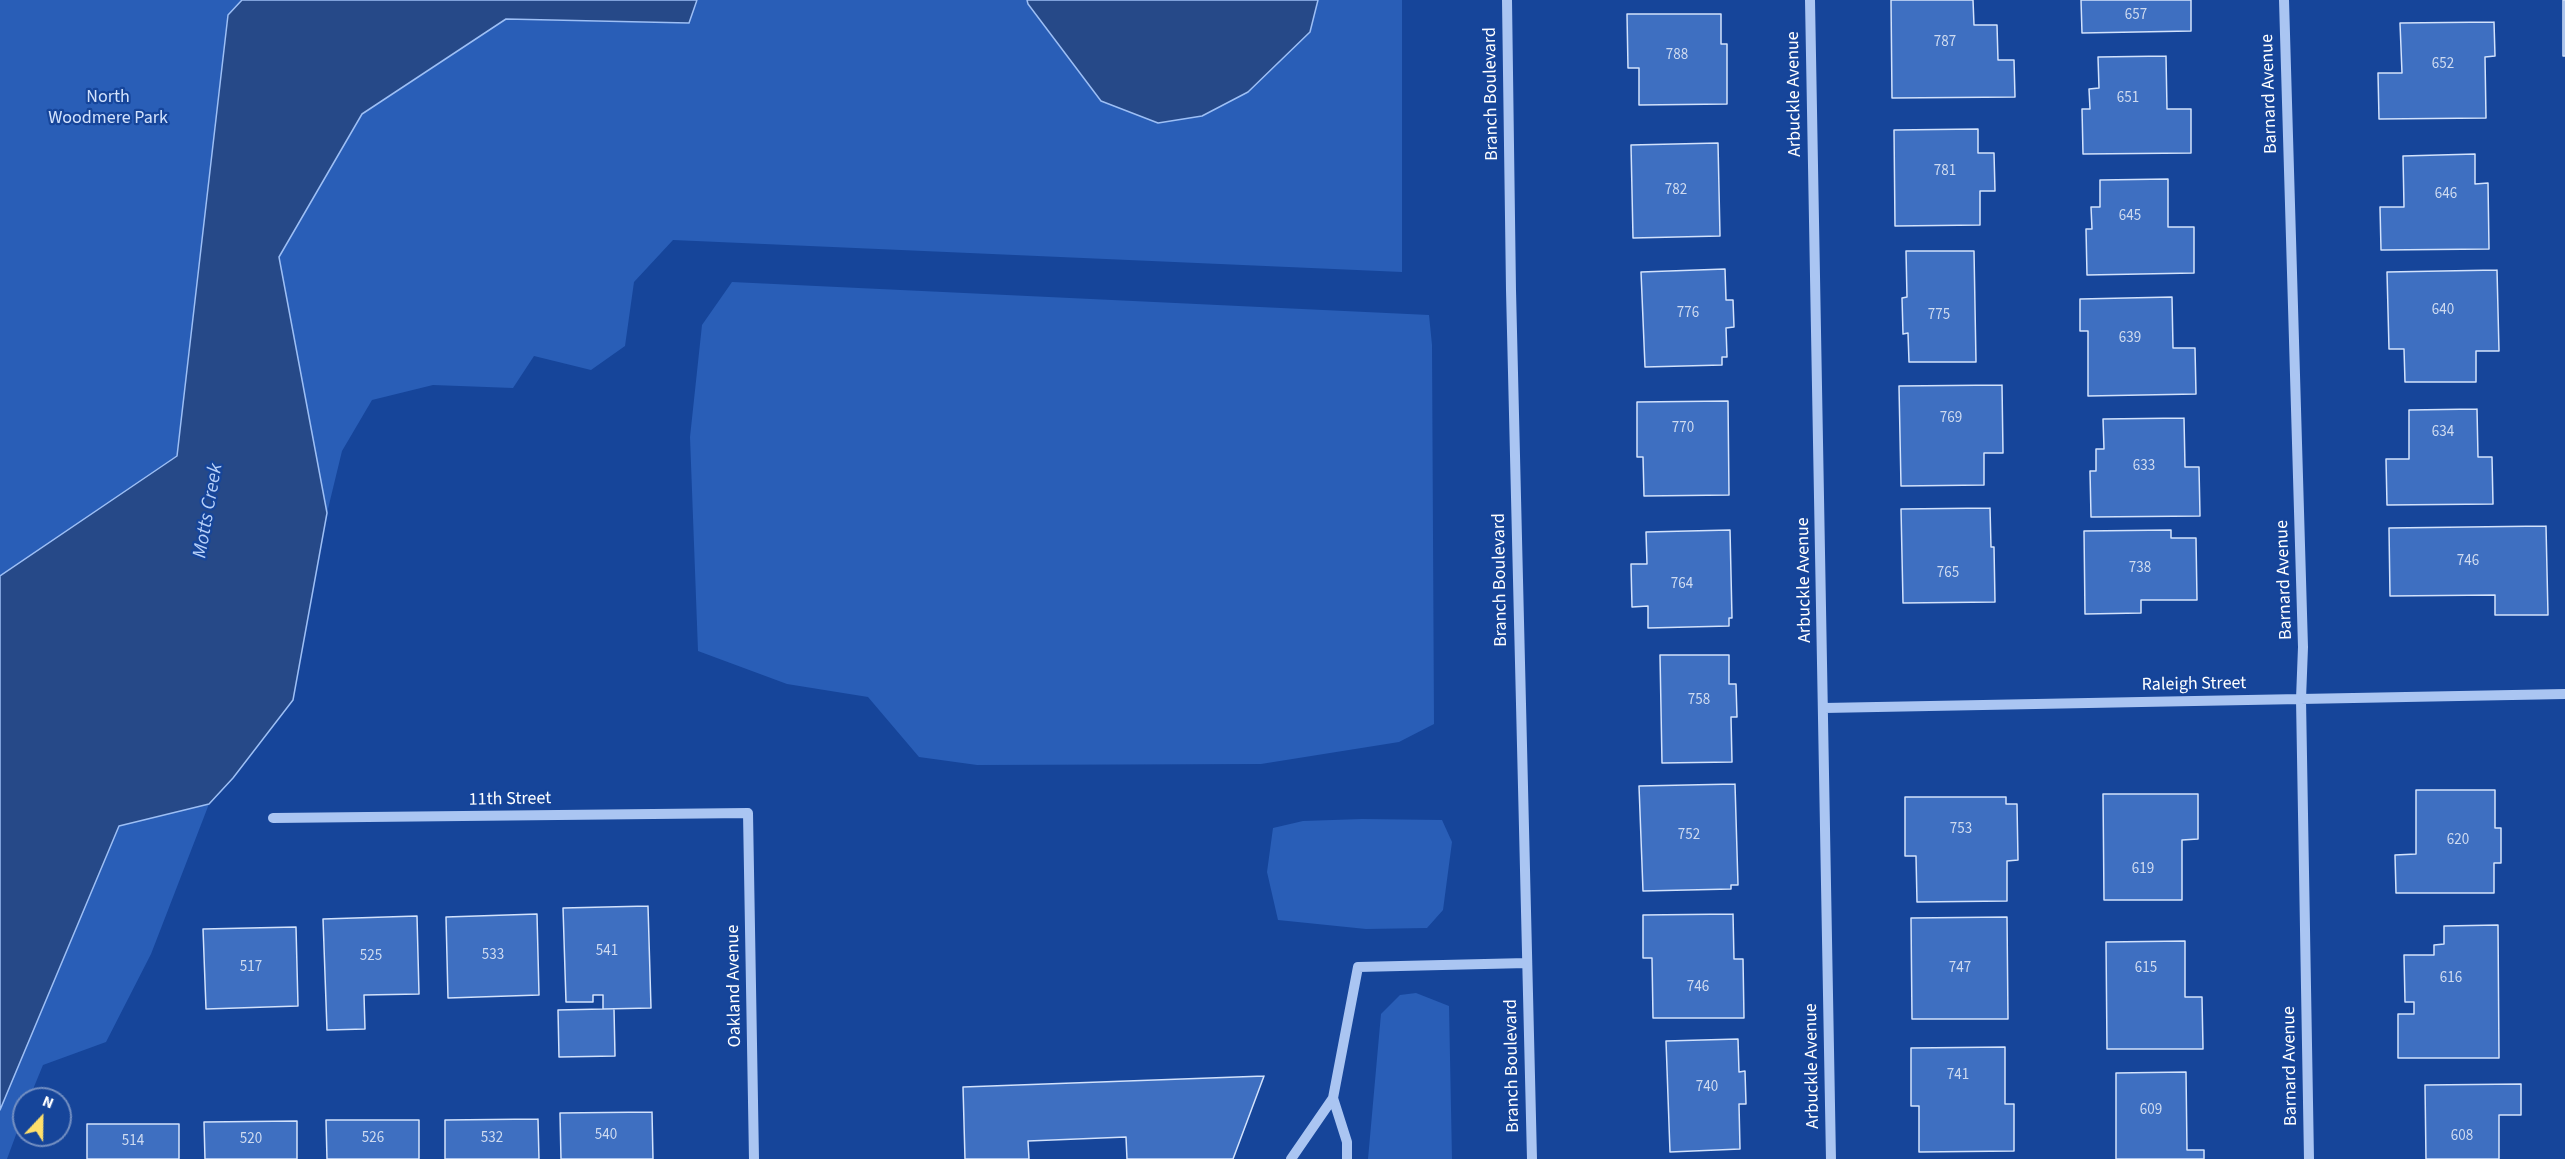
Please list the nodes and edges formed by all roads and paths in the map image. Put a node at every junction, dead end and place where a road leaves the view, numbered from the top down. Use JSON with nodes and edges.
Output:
{"nodes":[{"id":1,"x":1507,"y":0,"type":"edge"},
{"id":2,"x":1810,"y":0,"type":"edge"},
{"id":3,"x":2284,"y":0,"type":"edge"},
{"id":4,"x":2565,"y":694,"type":"edge"},
{"id":5,"x":2301,"y":699,"type":"junction"},
{"id":6,"x":1824,"y":708,"type":"junction"},
{"id":7,"x":748,"y":813,"type":"joint"},
{"id":8,"x":273,"y":818,"type":"dead end"},
{"id":9,"x":1527,"y":963,"type":"junction"},
{"id":10,"x":1333,"y":1098,"type":"junction"},
{"id":11,"x":754,"y":1159,"type":"edge"},
{"id":12,"x":1291,"y":1159,"type":"edge"},
{"id":13,"x":1347,"y":1159,"type":"edge"},
{"id":14,"x":1532,"y":1159,"type":"edge"},
{"id":15,"x":1831,"y":1159,"type":"edge"},
{"id":16,"x":2309,"y":1159,"type":"edge"}],
"edges":[{"from":1,"to":9,"type":"street","name":"Branch Boulevard"},
{"from":2,"to":6,"type":"street","name":"Arbuckle Avenue"},
{"from":3,"to":5,"type":"street","name":"Barnard Avenue"},
{"from":4,"to":5,"type":"street","name":"Raleigh Street"},
{"from":5,"to":6,"type":"street","name":"Raleigh Street"},
{"from":5,"to":16,"type":"street","name":"Barnard Avenue"},
{"from":6,"to":15,"type":"street","name":"Arbuckle Avenue"},
{"from":7,"to":8,"type":"street","name":"11th Street"},
{"from":7,"to":11,"type":"street","name":"Oakland Avenue"},
{"from":9,"to":10,"type":"street"},
{"from":9,"to":14,"type":"street","name":"Branch Boulevard"},
{"from":10,"to":12,"type":"street"},
{"from":10,"to":13,"type":"street"}]}
